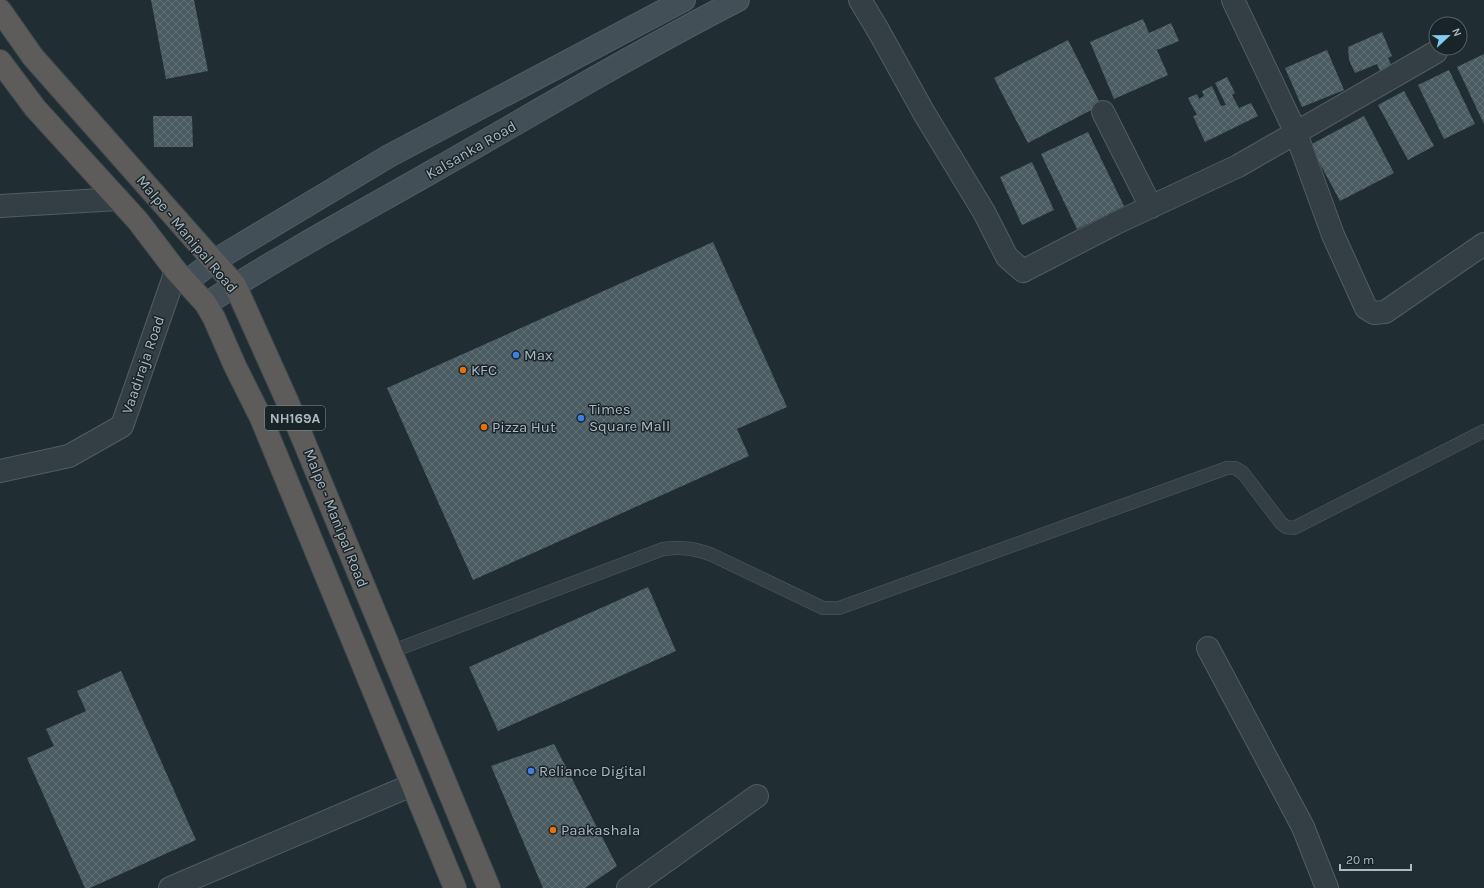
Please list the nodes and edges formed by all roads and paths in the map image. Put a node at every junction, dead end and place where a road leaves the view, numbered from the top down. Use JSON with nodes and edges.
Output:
{"nodes":[{"id":1,"x":684,"y":0,"type":"edge"},
{"id":2,"x":738,"y":0,"type":"edge"},
{"id":3,"x":860,"y":0,"type":"edge"},
{"id":4,"x":1233,"y":0,"type":"edge"},
{"id":5,"x":0,"y":10,"type":"edge"},
{"id":6,"x":1429,"y":56,"type":"edge"},
{"id":7,"x":0,"y":61,"type":"edge"},
{"id":8,"x":1102,"y":112,"type":"dead end"},
{"id":9,"x":1296,"y":133,"type":"junction"},
{"id":10,"x":118,"y":199,"type":"junction"},
{"id":11,"x":0,"y":206,"type":"edge"},
{"id":12,"x":1150,"y":207,"type":"junction"},
{"id":13,"x":1484,"y":244,"type":"edge"},
{"id":14,"x":214,"y":261,"type":"junction"},
{"id":15,"x":181,"y":276,"type":"junction"},
{"id":16,"x":235,"y":285,"type":"junction"},
{"id":17,"x":206,"y":304,"type":"junction"},
{"id":18,"x":1484,"y":431,"type":"edge"},
{"id":19,"x":0,"y":471,"type":"edge"},
{"id":20,"x":1208,"y":648,"type":"dead end"},
{"id":21,"x":390,"y":652,"type":"junction"},
{"id":22,"x":412,"y":785,"type":"junction"},
{"id":23,"x":756,"y":796,"type":"dead end"},
{"id":24,"x":170,"y":888,"type":"edge"},
{"id":25,"x":455,"y":888,"type":"edge"},
{"id":26,"x":489,"y":888,"type":"edge"},
{"id":27,"x":628,"y":888,"type":"edge"},
{"id":28,"x":1327,"y":888,"type":"edge"}],
"edges":[{"from":1,"to":14,"type":"main road"},
{"from":2,"to":16,"type":"main road","name":"Kalsanka Road"},
{"from":3,"to":12,"type":"street"},
{"from":4,"to":9,"type":"street"},
{"from":5,"to":14,"type":"highway","name":"Malpe - Manipal Road","number":"NH169A"},
{"from":6,"to":9,"type":"street"},
{"from":7,"to":10,"type":"highway","name":"Malpe - Manipal Road","number":"NH169A"},
{"from":8,"to":12,"type":"street"},
{"from":9,"to":12,"type":"street"},
{"from":9,"to":13,"type":"street"},
{"from":10,"to":11,"type":"street"},
{"from":10,"to":15,"type":"highway","name":"Malpe - Manipal Road","number":"NH169A"},
{"from":14,"to":15,"type":"main road"},
{"from":14,"to":16,"type":"highway","name":"Malpe - Manipal Road","number":"NH169A"},
{"from":15,"to":17,"type":"highway","name":"Malpe - Manipal Road","number":"NH169A"},
{"from":15,"to":19,"type":"street","name":"Vaadiraja Road"},
{"from":16,"to":17,"type":"main road","name":"Kalsanka Road"},
{"from":16,"to":21,"type":"highway","name":"Malpe - Manipal Road","number":"NH169A"},
{"from":17,"to":22,"type":"highway","name":"Malpe - Manipal Road","number":"NH169A"},
{"from":18,"to":21,"type":"lane"},
{"from":20,"to":28,"type":"street"},
{"from":21,"to":26,"type":"highway","name":"Malpe - Manipal Road","number":"NH169A"},
{"from":22,"to":24,"type":"street"},
{"from":22,"to":25,"type":"highway","name":"Malpe - Manipal Road","number":"NH169A"},
{"from":23,"to":27,"type":"street"}]}
